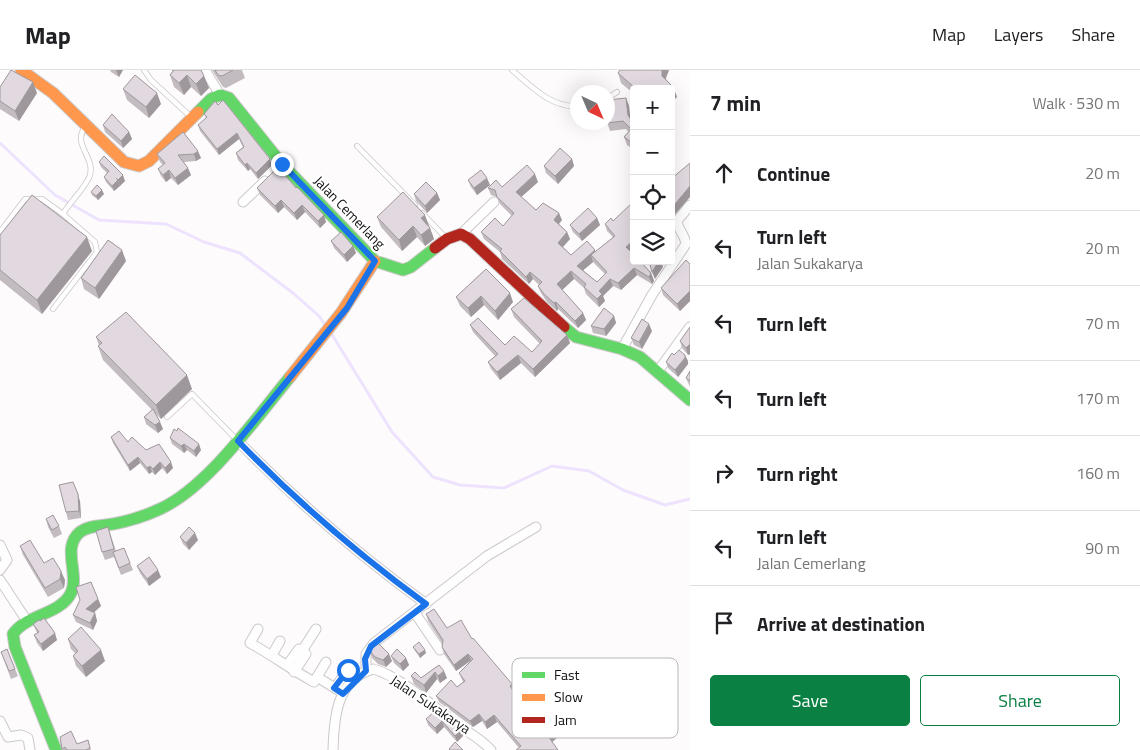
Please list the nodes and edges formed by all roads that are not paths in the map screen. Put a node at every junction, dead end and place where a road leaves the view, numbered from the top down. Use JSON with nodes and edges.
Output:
{"nodes":[{"id":1,"x":20,"y":70,"type":"edge"},
{"id":2,"x":144,"y":70,"type":"edge"},
{"id":3,"x":205,"y":70,"type":"edge"},
{"id":4,"x":512,"y":70,"type":"edge"},
{"id":5,"x":220,"y":95,"type":"junction"},
{"id":6,"x":570,"y":106,"type":"edge"},
{"id":7,"x":191,"y":118,"type":"junction"},
{"id":8,"x":86,"y":125,"type":"junction"},
{"id":9,"x":357,"y":146,"type":"dead end"},
{"id":10,"x":276,"y":170,"type":"junction"},
{"id":11,"x":244,"y":202,"type":"dead end"},
{"id":12,"x":494,"y":202,"type":"dead end"},
{"id":13,"x":690,"y":205,"type":"edge"},
{"id":14,"x":63,"y":214,"type":"junction"},
{"id":15,"x":0,"y":232,"type":"edge"},
{"id":16,"x":461,"y":234,"type":"junction"},
{"id":17,"x":687,"y":235,"type":"edge"},
{"id":18,"x":447,"y":239,"type":"junction"},
{"id":19,"x":375,"y":261,"type":"junction"},
{"id":20,"x":53,"y":309,"type":"dead end"},
{"id":21,"x":690,"y":327,"type":"edge"},
{"id":22,"x":622,"y":349,"type":"junction"},
{"id":23,"x":658,"y":371,"type":"junction"},
{"id":24,"x":690,"y":400,"type":"edge"},
{"id":25,"x":167,"y":418,"type":"dead end"},
{"id":26,"x":238,"y":441,"type":"junction"},
{"id":27,"x":536,"y":528,"type":"dead end"},
{"id":28,"x":0,"y":545,"type":"edge"},
{"id":29,"x":0,"y":570,"type":"edge"},
{"id":30,"x":0,"y":580,"type":"edge"},
{"id":31,"x":426,"y":604,"type":"junction"},
{"id":32,"x":415,"y":613,"type":"junction"},
{"id":33,"x":27,"y":621,"type":"junction"},
{"id":34,"x":258,"y":629,"type":"dead end"},
{"id":35,"x":316,"y":629,"type":"dead end"},
{"id":36,"x":280,"y":641,"type":"dead end"},
{"id":37,"x":440,"y":650,"type":"edge"},
{"id":38,"x":272,"y":655,"type":"junction"},
{"id":39,"x":326,"y":662,"type":"dead end"},
{"id":40,"x":291,"y":668,"type":"junction"},
{"id":41,"x":348,"y":670,"type":"dead end"},
{"id":42,"x":366,"y":671,"type":"junction"},
{"id":43,"x":317,"y":677,"type":"junction"},
{"id":44,"x":339,"y":691,"type":"junction"},
{"id":45,"x":0,"y":721,"type":"edge"},
{"id":46,"x":30,"y":750,"type":"edge"},
{"id":47,"x":56,"y":750,"type":"edge"},
{"id":48,"x":333,"y":750,"type":"edge"},
{"id":49,"x":491,"y":750,"type":"edge"}],
"edges":[{"from":1,"to":8,"type":"street"},
{"from":2,"to":7,"type":"lane"},
{"from":3,"to":5,"type":"street"},
{"from":4,"to":6,"type":"lane"},
{"from":5,"to":7,"type":"street"},
{"from":5,"to":10,"type":"street","name":"Jalan Cemerlang"},
{"from":7,"to":8,"type":"street"},
{"from":8,"to":14,"type":"lane"},
{"from":9,"to":18,"type":"lane"},
{"from":10,"to":11,"type":"street"},
{"from":10,"to":19,"type":"street","name":"Jalan Cemerlang"},
{"from":12,"to":16,"type":"street"},
{"from":13,"to":17,"type":"street"},
{"from":14,"to":15,"type":"lane"},
{"from":14,"to":20,"type":"lane"},
{"from":16,"to":18,"type":"street","name":"Jalan Cemerlang"},
{"from":16,"to":22,"type":"street"},
{"from":17,"to":22,"type":"street"},
{"from":18,"to":19,"type":"street","name":"Jalan Cemerlang"},
{"from":19,"to":26,"type":"street"},
{"from":21,"to":23,"type":"street"},
{"from":22,"to":23,"type":"street"},
{"from":23,"to":24,"type":"street"},
{"from":25,"to":26,"type":"lane"},
{"from":26,"to":31,"type":"street"},
{"from":26,"to":33,"type":"street"},
{"from":27,"to":31,"type":"street"},
{"from":28,"to":29,"type":"street"},
{"from":30,"to":33,"type":"street"},
{"from":31,"to":32,"type":"street"},
{"from":32,"to":37,"type":"street"},
{"from":32,"to":42,"type":"street"},
{"from":33,"to":47,"type":"street"},
{"from":34,"to":38,"type":"street"},
{"from":35,"to":40,"type":"street"},
{"from":36,"to":38,"type":"street"},
{"from":38,"to":40,"type":"street"},
{"from":39,"to":43,"type":"street"},
{"from":40,"to":43,"type":"street"},
{"from":41,"to":44,"type":"street"},
{"from":42,"to":44,"type":"street"},
{"from":42,"to":49,"type":"street","name":"Jalan Sukakarya"},
{"from":43,"to":44,"type":"street"},
{"from":44,"to":48,"type":"street"},
{"from":45,"to":46,"type":"street"}]}
